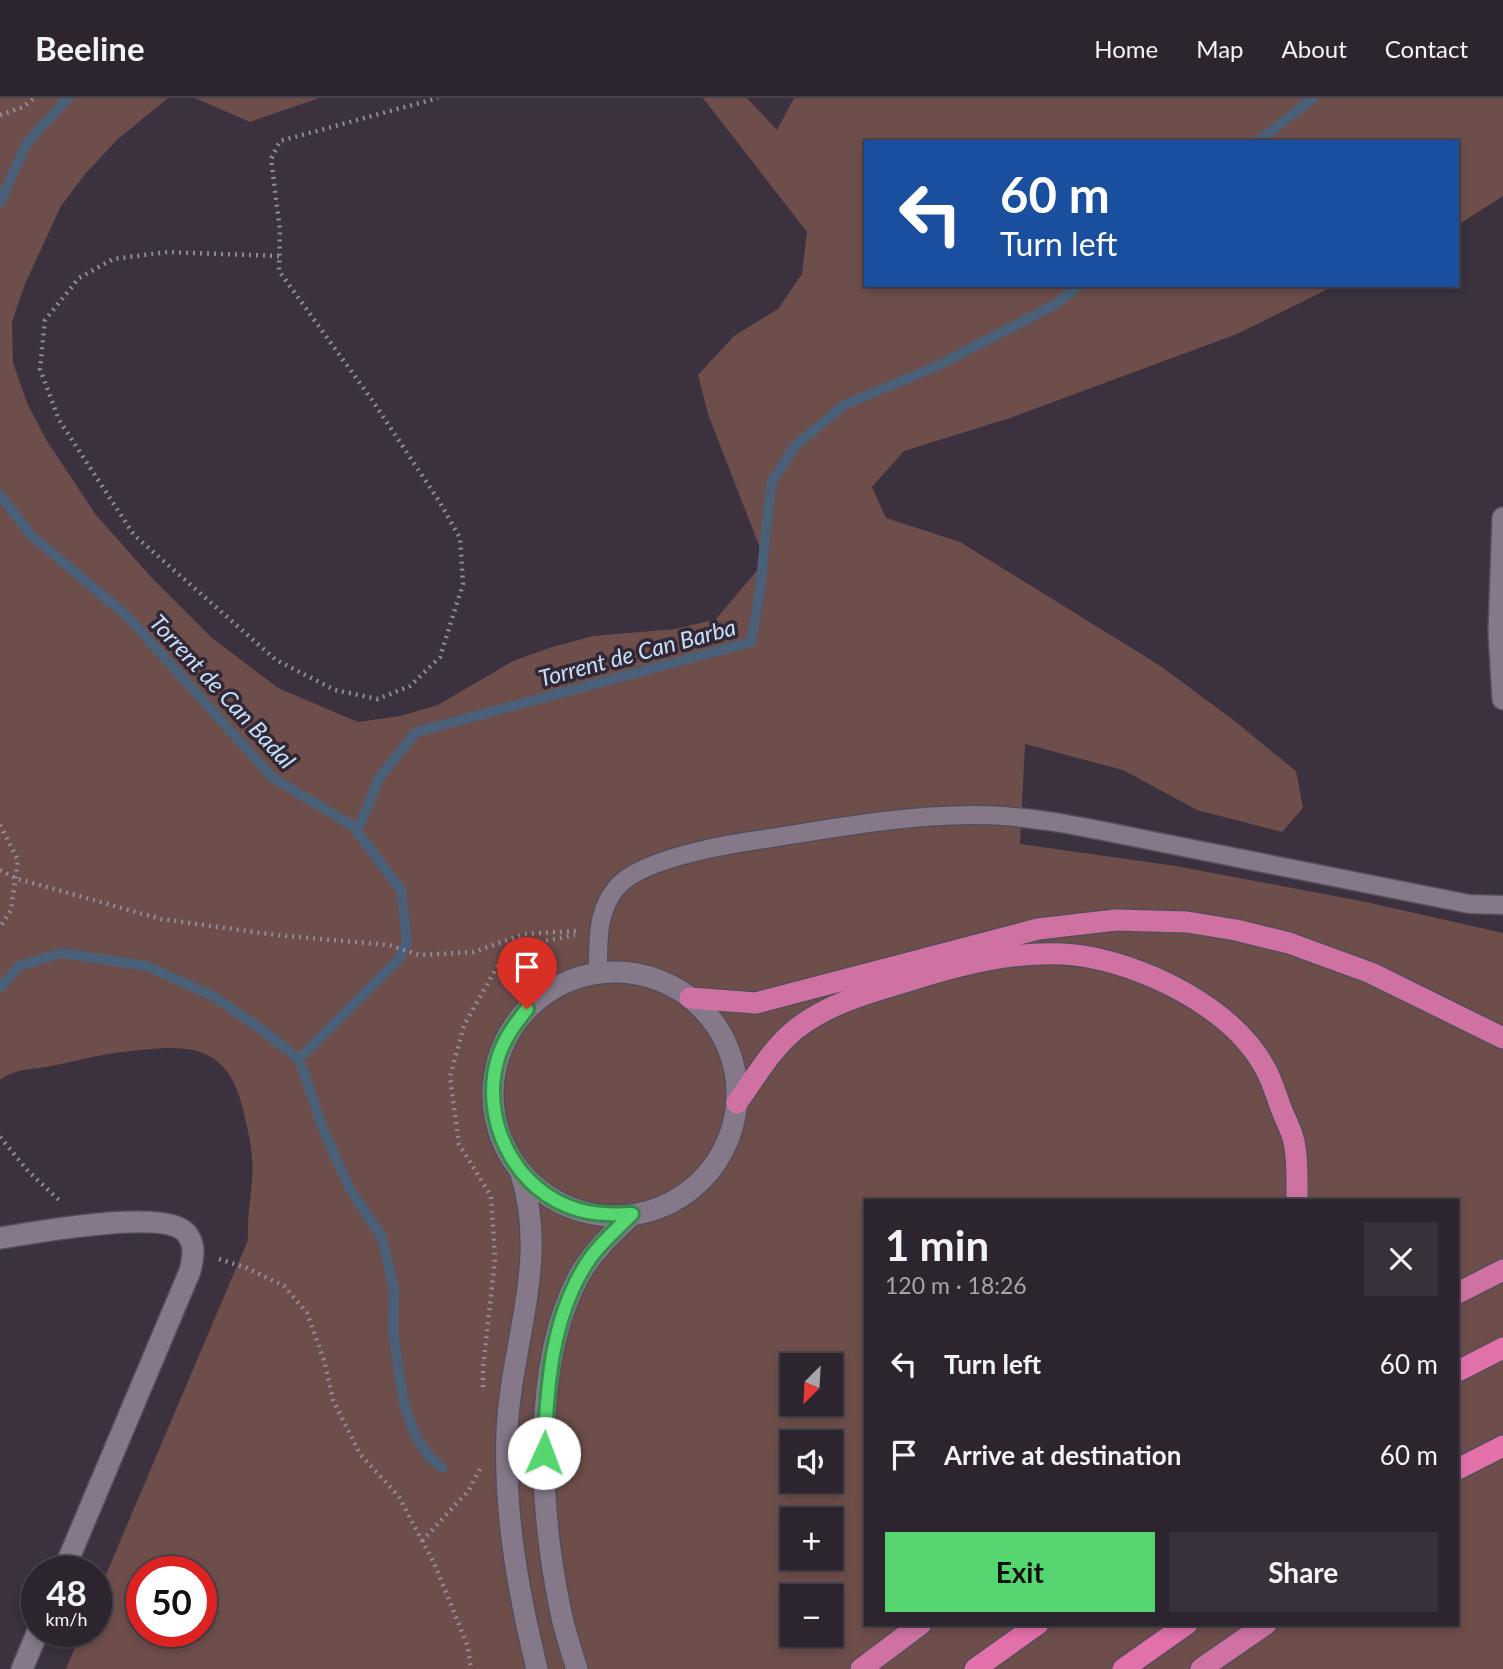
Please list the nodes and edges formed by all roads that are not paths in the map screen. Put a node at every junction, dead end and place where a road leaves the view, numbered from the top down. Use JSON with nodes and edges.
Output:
{"nodes":[{"id":1,"x":1503,"y":518,"type":"edge"},
{"id":2,"x":1503,"y":699,"type":"edge"},
{"id":3,"x":1503,"y":905,"type":"edge"},
{"id":4,"x":598,"y":974,"type":"junction"},
{"id":5,"x":690,"y":998,"type":"junction"},
{"id":6,"x":1503,"y":1038,"type":"edge"},
{"id":7,"x":737,"y":1103,"type":"junction"},
{"id":8,"x":520,"y":1171,"type":"junction"},
{"id":9,"x":1297,"y":1199,"type":"edge"},
{"id":10,"x":632,"y":1214,"type":"junction"},
{"id":11,"x":0,"y":1238,"type":"edge"},
{"id":12,"x":1503,"y":1270,"type":"edge"},
{"id":13,"x":1459,"y":1292,"type":"edge"},
{"id":14,"x":1503,"y":1348,"type":"edge"},
{"id":15,"x":1459,"y":1370,"type":"edge"},
{"id":16,"x":1503,"y":1446,"type":"edge"},
{"id":17,"x":1459,"y":1468,"type":"edge"},
{"id":18,"x":70,"y":1556,"type":"edge"},
{"id":19,"x":918,"y":1626,"type":"edge"},
{"id":20,"x":1035,"y":1626,"type":"edge"},
{"id":21,"x":1184,"y":1626,"type":"edge"},
{"id":22,"x":1263,"y":1626,"type":"edge"},
{"id":23,"x":31,"y":1647,"type":"edge"},
{"id":24,"x":22,"y":1669,"type":"edge"},
{"id":25,"x":537,"y":1669,"type":"edge"},
{"id":26,"x":576,"y":1669,"type":"edge"},
{"id":27,"x":861,"y":1669,"type":"edge"},
{"id":28,"x":975,"y":1669,"type":"edge"},
{"id":29,"x":1123,"y":1669,"type":"edge"},
{"id":30,"x":1201,"y":1669,"type":"edge"}],
"edges":[{"from":1,"to":2,"type":"main road"},
{"from":3,"to":4,"type":"lane"},
{"from":4,"to":5,"type":"main road"},
{"from":4,"to":8,"type":"main road"},
{"from":5,"to":6,"type":"highway"},
{"from":5,"to":7,"type":"main road"},
{"from":7,"to":9,"type":"highway"},
{"from":7,"to":10,"type":"main road"},
{"from":8,"to":10,"type":"main road"},
{"from":8,"to":25,"type":"main road"},
{"from":10,"to":26,"type":"main road"},
{"from":11,"to":18,"type":"main road"},
{"from":12,"to":13,"type":"highway"},
{"from":14,"to":15,"type":"highway"},
{"from":16,"to":17,"type":"highway"},
{"from":19,"to":27,"type":"highway"},
{"from":20,"to":28,"type":"highway"},
{"from":21,"to":29,"type":"highway"},
{"from":22,"to":30,"type":"highway"},
{"from":23,"to":24,"type":"main road"}]}
